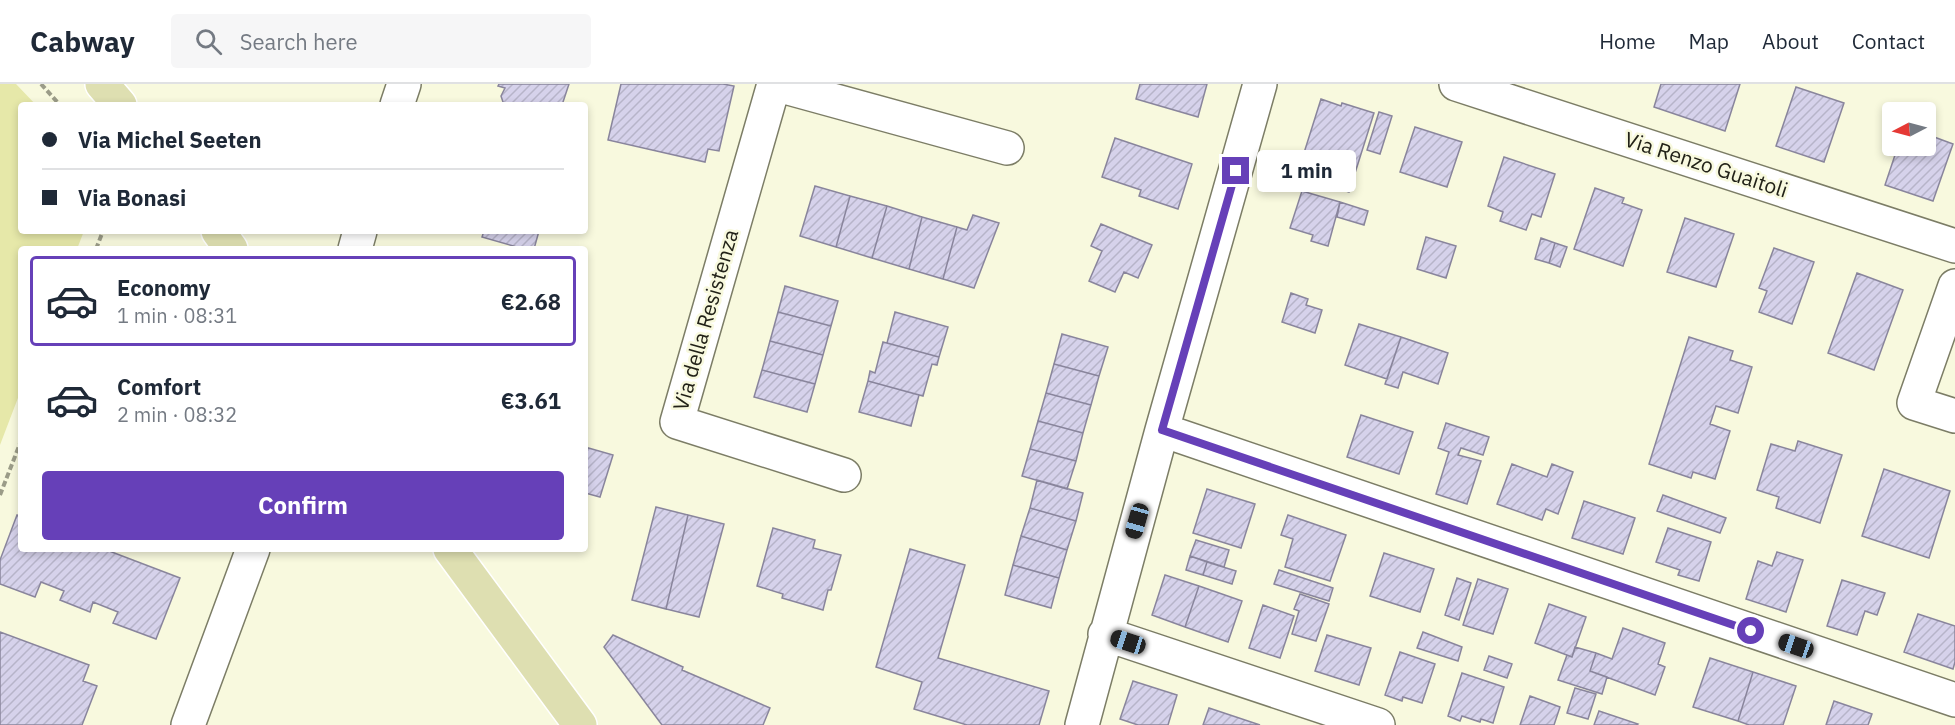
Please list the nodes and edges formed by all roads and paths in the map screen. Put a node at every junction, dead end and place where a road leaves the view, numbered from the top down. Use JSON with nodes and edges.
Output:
{"nodes":[{"id":1,"x":41,"y":84,"type":"edge"},
{"id":2,"x":102,"y":84,"type":"edge"},
{"id":3,"x":404,"y":84,"type":"edge"},
{"id":4,"x":774,"y":84,"type":"edge"},
{"id":5,"x":1260,"y":84,"type":"edge"},
{"id":6,"x":1456,"y":84,"type":"edge"},
{"id":7,"x":57,"y":102,"type":"edge"},
{"id":8,"x":117,"y":102,"type":"edge"},
{"id":9,"x":398,"y":102,"type":"edge"},
{"id":10,"x":1007,"y":148,"type":"dead end"},
{"id":11,"x":1955,"y":246,"type":"edge"},
{"id":12,"x":1955,"y":286,"type":"edge"},
{"id":13,"x":1955,"y":416,"type":"edge"},
{"id":14,"x":1162,"y":430,"type":"junction"},
{"id":15,"x":18,"y":449,"type":"edge"},
{"id":16,"x":844,"y":475,"type":"dead end"},
{"id":17,"x":0,"y":495,"type":"edge"},
{"id":18,"x":252,"y":552,"type":"edge"},
{"id":19,"x":452,"y":552,"type":"edge"},
{"id":20,"x":1105,"y":634,"type":"junction"},
{"id":21,"x":1955,"y":700,"type":"edge"},
{"id":22,"x":188,"y":725,"type":"edge"},
{"id":23,"x":580,"y":725,"type":"edge"},
{"id":24,"x":1082,"y":725,"type":"edge"},
{"id":25,"x":1378,"y":725,"type":"edge"}],
"edges":[{"from":1,"to":7,"type":"path"},
{"from":2,"to":8,"type":"main road"},
{"from":3,"to":9,"type":"street"},
{"from":4,"to":10,"type":"street","name":"Via della Resistenza"},
{"from":4,"to":16,"type":"street","name":"Via della Resistenza"},
{"from":5,"to":14,"type":"street"},
{"from":6,"to":11,"type":"street","name":"Via Renzo Guaitoli"},
{"from":12,"to":13,"type":"street"},
{"from":14,"to":20,"type":"street"},
{"from":14,"to":21,"type":"street"},
{"from":15,"to":17,"type":"path"},
{"from":18,"to":22,"type":"street"},
{"from":19,"to":23,"type":"main road"},
{"from":20,"to":24,"type":"street"},
{"from":20,"to":25,"type":"street"}]}
